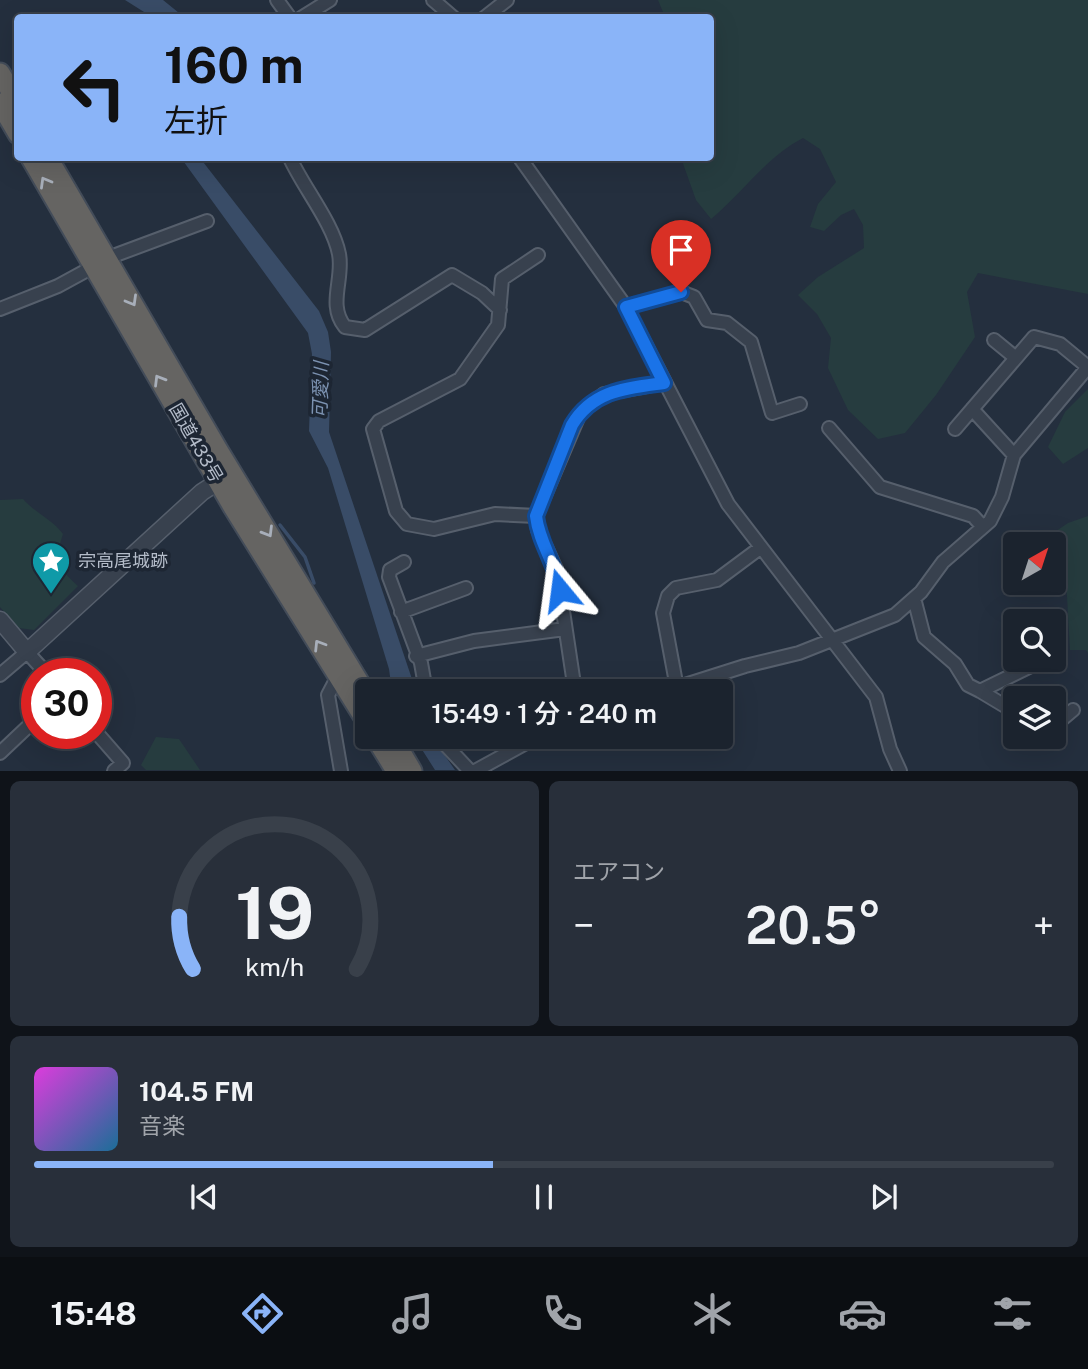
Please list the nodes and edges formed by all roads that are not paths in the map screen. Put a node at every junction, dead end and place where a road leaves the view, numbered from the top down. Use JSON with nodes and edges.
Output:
{"nodes":[{"id":1,"x":330,"y":0,"type":"edge"},
{"id":2,"x":433,"y":0,"type":"edge"},
{"id":3,"x":507,"y":0,"type":"edge"},
{"id":4,"x":308,"y":14,"type":"edge"},
{"id":5,"x":449,"y":14,"type":"edge"},
{"id":6,"x":489,"y":14,"type":"edge"},
{"id":7,"x":0,"y":73,"type":"edge"},
{"id":8,"x":14,"y":96,"type":"edge"},
{"id":9,"x":0,"y":103,"type":"edge"},
{"id":10,"x":14,"y":127,"type":"edge"},
{"id":11,"x":33,"y":161,"type":"edge"},
{"id":12,"x":50,"y":161,"type":"edge"},
{"id":13,"x":292,"y":161,"type":"edge"},
{"id":14,"x":522,"y":161,"type":"edge"},
{"id":15,"x":206,"y":222,"type":"dead end"},
{"id":16,"x":538,"y":254,"type":"dead end"},
{"id":17,"x":100,"y":262,"type":"junction"},
{"id":18,"x":626,"y":307,"type":"junction"},
{"id":19,"x":0,"y":309,"type":"edge"},
{"id":20,"x":500,"y":310,"type":"junction"},
{"id":21,"x":994,"y":340,"type":"dead end"},
{"id":22,"x":1016,"y":358,"type":"junction"},
{"id":23,"x":664,"y":383,"type":"junction"},
{"id":24,"x":800,"y":404,"type":"dead end"},
{"id":25,"x":972,"y":409,"type":"junction"},
{"id":26,"x":829,"y":428,"type":"dead end"},
{"id":27,"x":955,"y":429,"type":"dead end"},
{"id":28,"x":1014,"y":455,"type":"junction"},
{"id":29,"x":225,"y":477,"type":"junction"},
{"id":30,"x":536,"y":516,"type":"junction"},
{"id":31,"x":983,"y":527,"type":"junction"},
{"id":32,"x":760,"y":548,"type":"junction"},
{"id":33,"x":404,"y":562,"type":"dead end"},
{"id":34,"x":466,"y":588,"type":"dead end"},
{"id":35,"x":914,"y":598,"type":"junction"},
{"id":36,"x":401,"y":612,"type":"junction"},
{"id":37,"x":0,"y":620,"type":"edge"},
{"id":38,"x":565,"y":629,"type":"junction"},
{"id":39,"x":831,"y":642,"type":"junction"},
{"id":40,"x":27,"y":652,"type":"junction"},
{"id":41,"x":416,"y":656,"type":"junction"},
{"id":42,"x":32,"y":658,"type":"edge"},
{"id":43,"x":1019,"y":672,"type":"edge"},
{"id":44,"x":0,"y":675,"type":"edge"},
{"id":45,"x":338,"y":676,"type":"junction"},
{"id":46,"x":356,"y":679,"type":"edge"},
{"id":47,"x":423,"y":679,"type":"edge"},
{"id":48,"x":573,"y":679,"type":"edge"},
{"id":49,"x":670,"y":679,"type":"edge"},
{"id":50,"x":708,"y":679,"type":"edge"},
{"id":51,"x":980,"y":691,"type":"junction"},
{"id":52,"x":355,"y":703,"type":"edge"},
{"id":53,"x":1003,"y":705,"type":"edge"},
{"id":54,"x":1073,"y":710,"type":"dead end"},
{"id":55,"x":1066,"y":716,"type":"edge"},
{"id":56,"x":21,"y":733,"type":"edge"},
{"id":57,"x":111,"y":749,"type":"edge"},
{"id":58,"x":382,"y":749,"type":"edge"},
{"id":59,"x":398,"y":749,"type":"edge"},
{"id":60,"x":449,"y":749,"type":"edge"},
{"id":61,"x":513,"y":749,"type":"edge"},
{"id":62,"x":0,"y":753,"type":"edge"},
{"id":63,"x":499,"y":756,"type":"junction"},
{"id":64,"x":114,"y":771,"type":"edge"},
{"id":65,"x":341,"y":771,"type":"edge"},
{"id":66,"x":396,"y":771,"type":"edge"},
{"id":67,"x":412,"y":771,"type":"edge"},
{"id":68,"x":470,"y":771,"type":"edge"},
{"id":69,"x":475,"y":771,"type":"edge"},
{"id":70,"x":486,"y":771,"type":"edge"},
{"id":71,"x":900,"y":771,"type":"edge"}],
"edges":[{"from":1,"to":4,"type":"street"},
{"from":2,"to":5,"type":"street"},
{"from":3,"to":6,"type":"street"},
{"from":7,"to":8,"type":"highway"},
{"from":9,"to":10,"type":"highway"},
{"from":17,"to":11,"type":"highway","name":"国道433号","one_way":true},
{"from":12,"to":17,"type":"highway","name":"国道433号"},
{"from":13,"to":20,"type":"street"},
{"from":14,"to":18,"type":"street"},
{"from":15,"to":17,"type":"street"},
{"from":16,"to":20,"type":"street"},
{"from":17,"to":19,"type":"street"},
{"from":17,"to":29,"type":"highway","name":"国道433号"},
{"from":18,"to":23,"type":"street"},
{"from":18,"to":24,"type":"street"},
{"from":20,"to":30,"type":"street"},
{"from":21,"to":22,"type":"street"},
{"from":22,"to":25,"type":"street"},
{"from":22,"to":28,"type":"street"},
{"from":23,"to":30,"type":"street"},
{"from":23,"to":32,"type":"street"},
{"from":25,"to":27,"type":"street"},
{"from":25,"to":28,"type":"street"},
{"from":26,"to":31,"type":"street"},
{"from":28,"to":31,"type":"street"},
{"from":29,"to":40,"type":"street"},
{"from":45,"to":29,"type":"highway","name":"国道433号","one_way":true},
{"from":29,"to":46,"type":"highway","name":"国道433号","one_way":true},
{"from":30,"to":38,"type":"street"},
{"from":31,"to":35,"type":"street"},
{"from":32,"to":39,"type":"street"},
{"from":32,"to":49,"type":"street"},
{"from":33,"to":36,"type":"street"},
{"from":34,"to":36,"type":"street"},
{"from":35,"to":39,"type":"street"},
{"from":35,"to":51,"type":"street"},
{"from":36,"to":41,"type":"street"},
{"from":37,"to":40,"type":"street"},
{"from":38,"to":41,"type":"street"},
{"from":38,"to":48,"type":"street"},
{"from":39,"to":50,"type":"street"},
{"from":39,"to":71,"type":"street"},
{"from":40,"to":42,"type":"street"},
{"from":40,"to":44,"type":"street"},
{"from":41,"to":47,"type":"street"},
{"from":43,"to":51,"type":"street"},
{"from":45,"to":52,"type":"highway","name":"国道433号"},
{"from":45,"to":65,"type":"street"},
{"from":51,"to":53,"type":"street"},
{"from":54,"to":55,"type":"street"},
{"from":56,"to":62,"type":"street"},
{"from":57,"to":64,"type":"street"},
{"from":58,"to":66,"type":"highway"},
{"from":59,"to":67,"type":"highway"},
{"from":60,"to":68,"type":"street"},
{"from":61,"to":63,"type":"street"},
{"from":63,"to":69,"type":"street"},
{"from":63,"to":70,"type":"street"}]}
